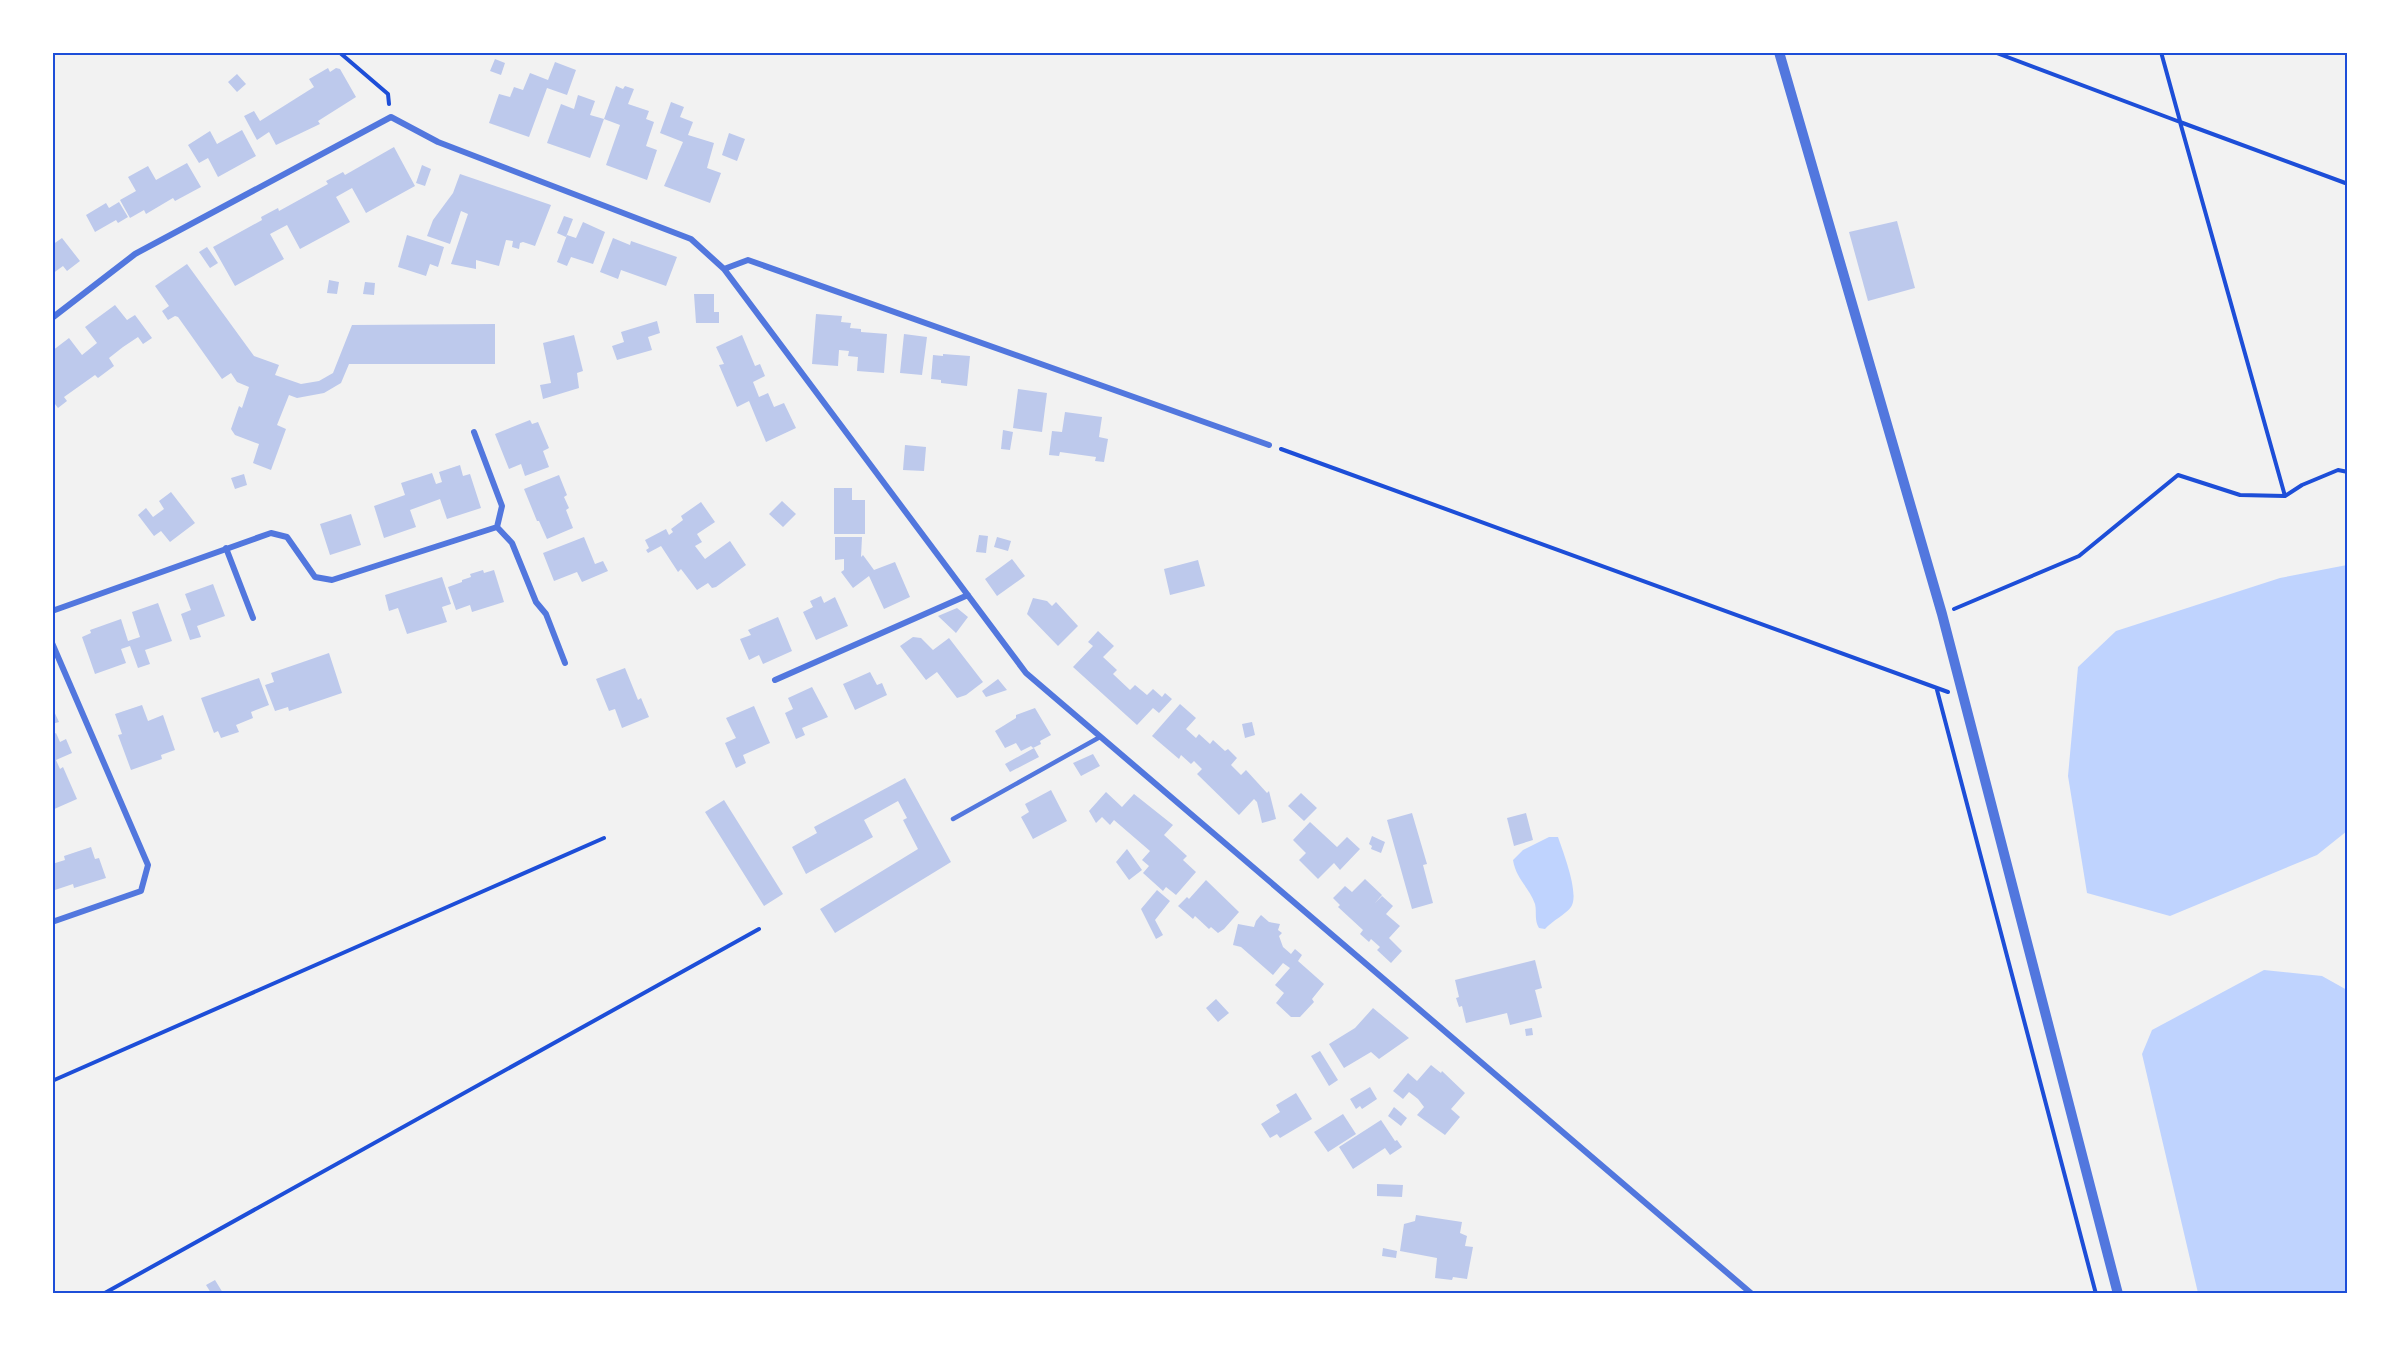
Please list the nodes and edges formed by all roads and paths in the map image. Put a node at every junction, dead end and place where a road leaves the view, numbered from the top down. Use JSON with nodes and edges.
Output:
{"nodes":[{"id":1,"x":339,"y":52,"type":"edge"},
{"id":2,"x":1779,"y":52,"type":"edge"},
{"id":3,"x":1994,"y":52,"type":"edge"},
{"id":4,"x":2161,"y":52,"type":"edge"},
{"id":5,"x":391,"y":117,"type":"junction"},
{"id":6,"x":2180,"y":122,"type":"junction"},
{"id":7,"x":2348,"y":184,"type":"edge"},
{"id":8,"x":724,"y":269,"type":"junction"},
{"id":9,"x":52,"y":318,"type":"edge"},
{"id":10,"x":474,"y":432,"type":"dead end"},
{"id":11,"x":1269,"y":445,"type":"joint"},
{"id":12,"x":2348,"y":466,"type":"edge"},
{"id":13,"x":2338,"y":470,"type":"junction"},
{"id":14,"x":2348,"y":472,"type":"edge"},
{"id":15,"x":2285,"y":496,"type":"junction"},
{"id":16,"x":497,"y":527,"type":"junction"},
{"id":17,"x":226,"y":548,"type":"junction"},
{"id":18,"x":968,"y":595,"type":"junction"},
{"id":19,"x":52,"y":611,"type":"edge"},
{"id":20,"x":1942,"y":614,"type":"junction"},
{"id":21,"x":254,"y":618,"type":"dead end"},
{"id":22,"x":52,"y":643,"type":"edge"},
{"id":23,"x":565,"y":663,"type":"dead end"},
{"id":24,"x":775,"y":680,"type":"dead end"},
{"id":25,"x":1937,"y":689,"type":"junction"},
{"id":26,"x":1963,"y":697,"type":"junction"},
{"id":27,"x":1100,"y":737,"type":"junction"},
{"id":28,"x":952,"y":819,"type":"dead end"},
{"id":29,"x":604,"y":838,"type":"dead end"},
{"id":30,"x":52,"y":922,"type":"edge"},
{"id":31,"x":759,"y":929,"type":"dead end"},
{"id":32,"x":52,"y":1081,"type":"edge"},
{"id":33,"x":103,"y":1293,"type":"edge"},
{"id":34,"x":1752,"y":1293,"type":"edge"},
{"id":35,"x":2096,"y":1293,"type":"edge"},
{"id":36,"x":2118,"y":1293,"type":"edge"}],
"edges":[{"from":1,"to":5,"type":"path"},
{"from":2,"to":20,"type":"street"},
{"from":3,"to":6,"type":"path"},
{"from":4,"to":6,"type":"path"},
{"from":5,"to":8,"type":"street"},
{"from":5,"to":9,"type":"street"},
{"from":6,"to":7,"type":"path"},
{"from":6,"to":15,"type":"path"},
{"from":8,"to":11,"type":"street"},
{"from":8,"to":18,"type":"street"},
{"from":10,"to":16,"type":"street"},
{"from":11,"to":25,"type":"path"},
{"from":12,"to":13,"type":"path"},
{"from":13,"to":14,"type":"path"},
{"from":13,"to":15,"type":"path"},
{"from":15,"to":20,"type":"path"},
{"from":16,"to":17,"type":"street"},
{"from":16,"to":23,"type":"street"},
{"from":17,"to":19,"type":"street"},
{"from":17,"to":21,"type":"street"},
{"from":18,"to":24,"type":"street"},
{"from":18,"to":27,"type":"street"},
{"from":20,"to":26,"type":"street"},
{"from":22,"to":30,"type":"street"},
{"from":25,"to":26,"type":"path"},
{"from":25,"to":35,"type":"path"},
{"from":26,"to":36,"type":"street"},
{"from":27,"to":28,"type":"lane"},
{"from":27,"to":34,"type":"street"},
{"from":29,"to":32,"type":"path"},
{"from":31,"to":33,"type":"path"}]}
